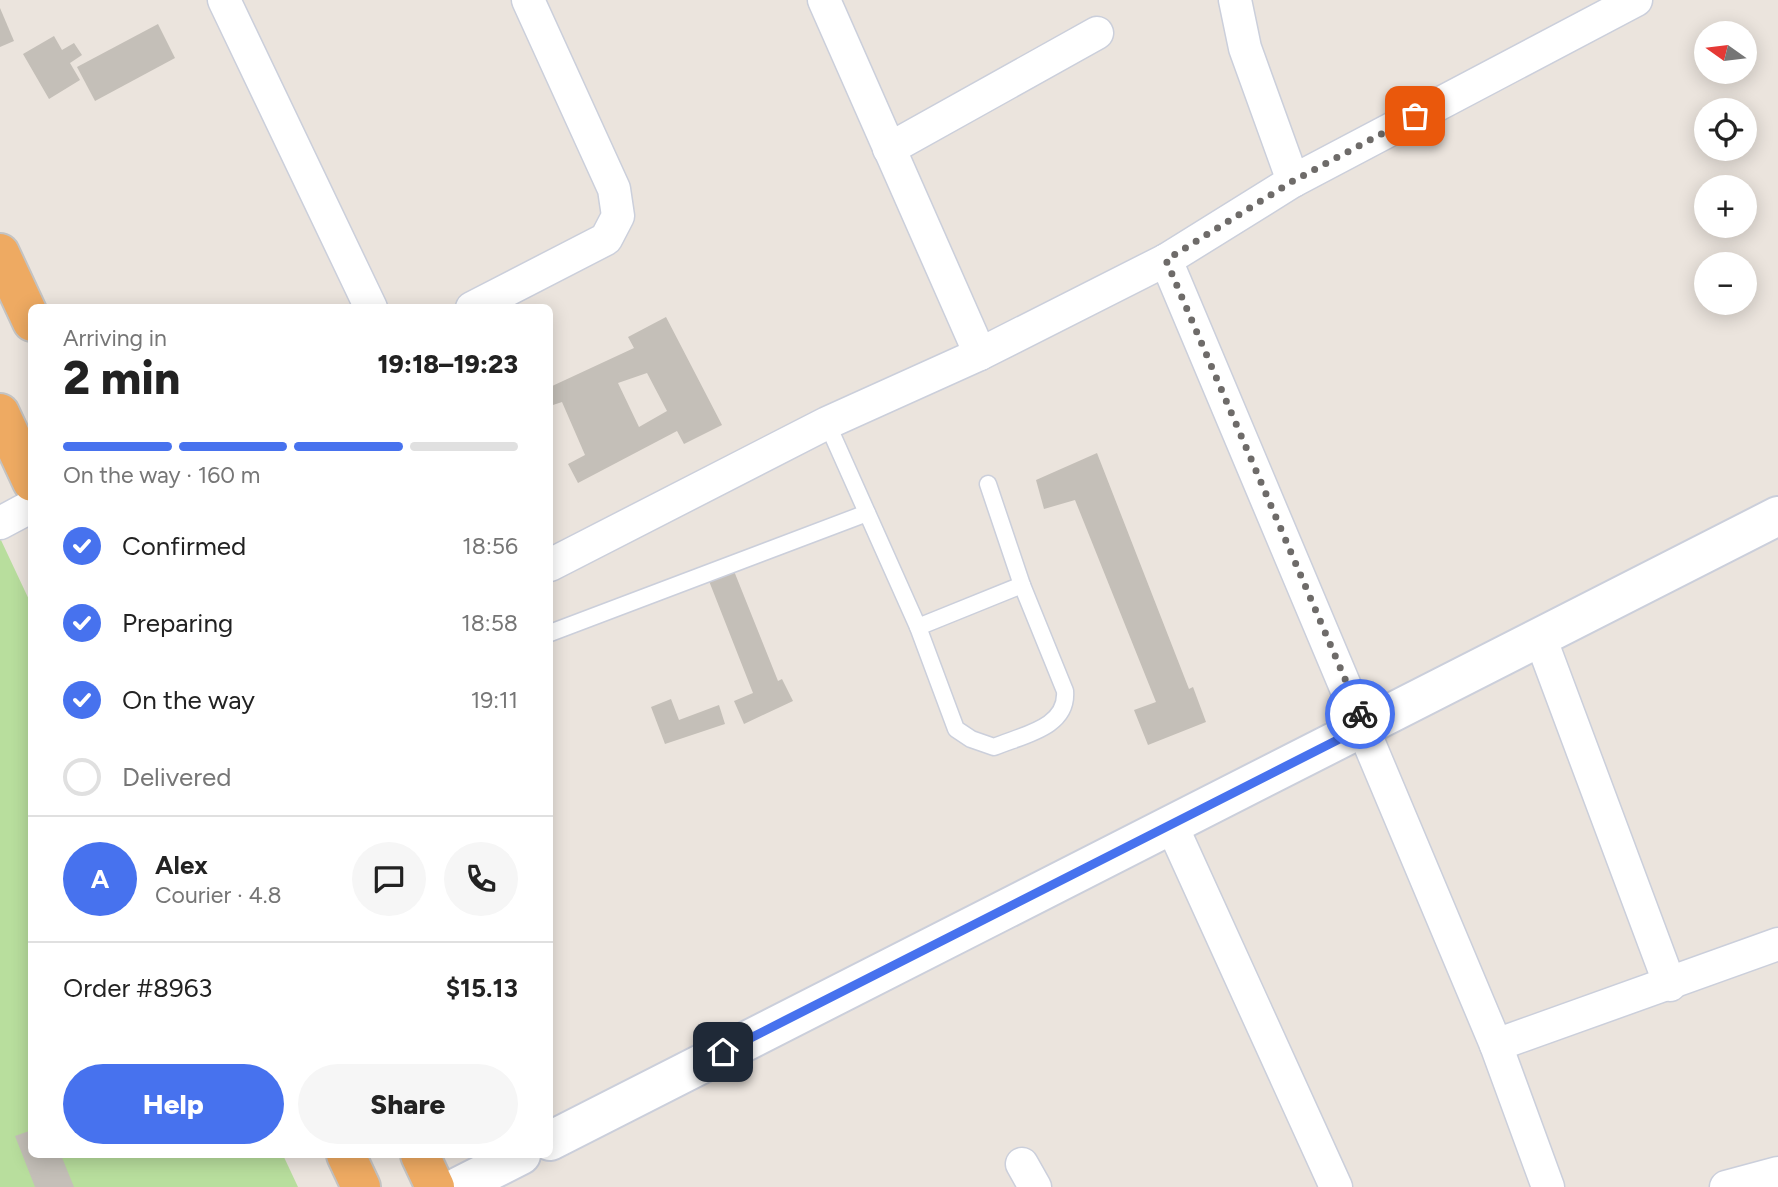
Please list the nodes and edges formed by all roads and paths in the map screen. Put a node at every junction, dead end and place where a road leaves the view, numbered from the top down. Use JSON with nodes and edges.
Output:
{"nodes":[{"id":1,"x":225,"y":0,"type":"edge"},
{"id":2,"x":528,"y":0,"type":"edge"},
{"id":3,"x":824,"y":0,"type":"edge"},
{"id":4,"x":1235,"y":0,"type":"edge"},
{"id":5,"x":1636,"y":0,"type":"edge"},
{"id":6,"x":1097,"y":33,"type":"dead end"},
{"id":7,"x":889,"y":149,"type":"junction"},
{"id":8,"x":1293,"y":181,"type":"junction"},
{"id":9,"x":0,"y":253,"type":"edge"},
{"id":10,"x":1166,"y":260,"type":"junction"},
{"id":11,"x":369,"y":304,"type":"edge"},
{"id":12,"x":480,"y":304,"type":"edge"},
{"id":13,"x":28,"y":313,"type":"edge"},
{"id":14,"x":980,"y":354,"type":"junction"},
{"id":15,"x":0,"y":414,"type":"edge"},
{"id":16,"x":827,"y":423,"type":"junction"},
{"id":17,"x":28,"y":474,"type":"edge"},
{"id":18,"x":988,"y":484,"type":"dead end"},
{"id":19,"x":28,"y":508,"type":"edge"},
{"id":20,"x":867,"y":513,"type":"junction"},
{"id":21,"x":1778,"y":516,"type":"edge"},
{"id":22,"x":0,"y":523,"type":"edge"},
{"id":23,"x":553,"y":563,"type":"edge"},
{"id":24,"x":1022,"y":585,"type":"junction"},
{"id":25,"x":918,"y":627,"type":"junction"},
{"id":26,"x":553,"y":632,"type":"edge"},
{"id":27,"x":1540,"y":637,"type":"junction"},
{"id":28,"x":1365,"y":726,"type":"junction"},
{"id":29,"x":1171,"y":824,"type":"junction"},
{"id":30,"x":1778,"y":944,"type":"edge"},
{"id":31,"x":1670,"y":985,"type":"junction"},
{"id":32,"x":1496,"y":1045,"type":"junction"},
{"id":33,"x":553,"y":1139,"type":"edge"},
{"id":34,"x":347,"y":1158,"type":"edge"},
{"id":35,"x":421,"y":1158,"type":"edge"},
{"id":36,"x":515,"y":1158,"type":"edge"},
{"id":37,"x":1778,"y":1173,"type":"edge"},
{"id":38,"x":361,"y":1187,"type":"edge"},
{"id":39,"x":435,"y":1187,"type":"edge"},
{"id":40,"x":458,"y":1187,"type":"edge"},
{"id":41,"x":1336,"y":1187,"type":"edge"},
{"id":42,"x":1548,"y":1187,"type":"edge"},
{"id":43,"x":1727,"y":1187,"type":"edge"}],
"edges":[{"from":1,"to":11,"type":"street"},
{"from":2,"to":12,"type":"street"},
{"from":3,"to":7,"type":"street"},
{"from":4,"to":8,"type":"street"},
{"from":5,"to":8,"type":"street"},
{"from":6,"to":7,"type":"street"},
{"from":7,"to":14,"type":"street"},
{"from":8,"to":10,"type":"street"},
{"from":9,"to":13,"type":"highway"},
{"from":10,"to":14,"type":"street"},
{"from":10,"to":28,"type":"street"},
{"from":14,"to":16,"type":"street"},
{"from":15,"to":17,"type":"highway"},
{"from":16,"to":20,"type":"lane"},
{"from":16,"to":23,"type":"street"},
{"from":18,"to":24,"type":"lane"},
{"from":19,"to":22,"type":"street"},
{"from":20,"to":25,"type":"lane"},
{"from":20,"to":26,"type":"lane"},
{"from":21,"to":27,"type":"street"},
{"from":24,"to":25,"type":"lane"},
{"from":24,"to":25,"type":"lane"},
{"from":27,"to":28,"type":"street"},
{"from":27,"to":31,"type":"street"},
{"from":28,"to":29,"type":"street"},
{"from":28,"to":32,"type":"street"},
{"from":29,"to":33,"type":"street"},
{"from":29,"to":41,"type":"street"},
{"from":30,"to":31,"type":"street"},
{"from":31,"to":32,"type":"street"},
{"from":32,"to":42,"type":"street"},
{"from":34,"to":38,"type":"highway"},
{"from":35,"to":39,"type":"highway"},
{"from":36,"to":40,"type":"street"},
{"from":37,"to":43,"type":"street"}]}
